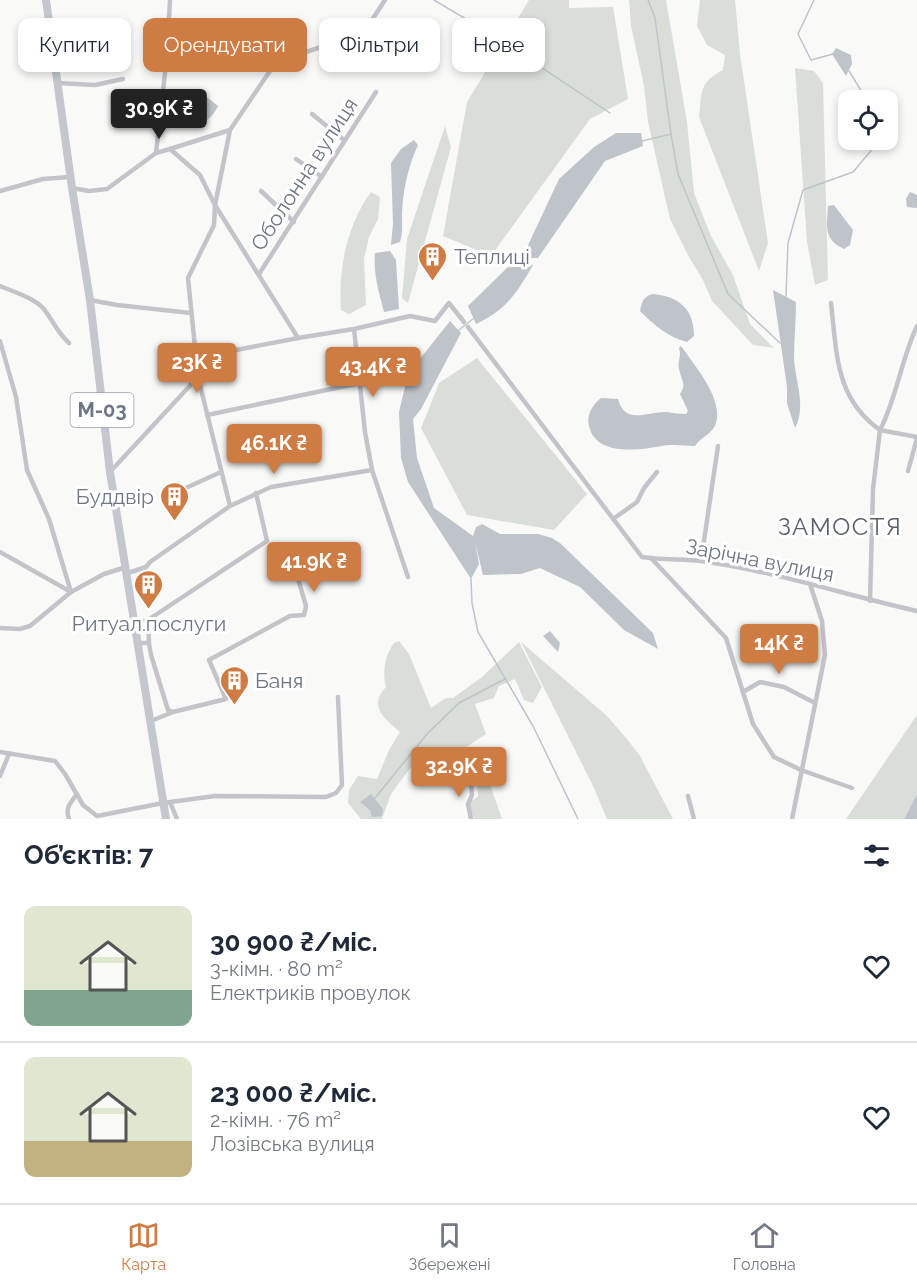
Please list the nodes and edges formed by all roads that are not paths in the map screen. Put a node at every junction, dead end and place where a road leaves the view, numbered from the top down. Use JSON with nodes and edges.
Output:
{"nodes":[{"id":1,"x":46,"y":0,"type":"edge"},
{"id":2,"x":170,"y":0,"type":"edge"},
{"id":3,"x":385,"y":0,"type":"edge"},
{"id":4,"x":169,"y":18,"type":"edge"},
{"id":5,"x":165,"y":72,"type":"edge"},
{"id":6,"x":123,"y":80,"type":"dead end"},
{"id":7,"x":58,"y":83,"type":"junction"},
{"id":8,"x":376,"y":92,"type":"dead end"},
{"id":9,"x":312,"y":114,"type":"dead end"},
{"id":10,"x":230,"y":130,"type":"junction"},
{"id":11,"x":344,"y":140,"type":"junction"},
{"id":12,"x":170,"y":149,"type":"junction"},
{"id":13,"x":156,"y":153,"type":"junction"},
{"id":14,"x":296,"y":159,"type":"dead end"},
{"id":15,"x":70,"y":177,"type":"junction"},
{"id":16,"x":322,"y":177,"type":"junction"},
{"id":17,"x":72,"y":188,"type":"junction"},
{"id":18,"x":0,"y":191,"type":"edge"},
{"id":19,"x":261,"y":191,"type":"dead end"},
{"id":20,"x":215,"y":205,"type":"junction"},
{"id":21,"x":294,"y":222,"type":"junction"},
{"id":22,"x":260,"y":274,"type":"junction"},
{"id":23,"x":0,"y":286,"type":"edge"},
{"id":24,"x":90,"y":300,"type":"junction"},
{"id":25,"x":831,"y":303,"type":"dead end"},
{"id":26,"x":191,"y":313,"type":"junction"},
{"id":27,"x":916,"y":328,"type":"edge"},
{"id":28,"x":354,"y":329,"type":"junction"},
{"id":29,"x":298,"y":338,"type":"junction"},
{"id":30,"x":0,"y":341,"type":"edge"},
{"id":31,"x":69,"y":343,"type":"dead end"},
{"id":32,"x":198,"y":377,"type":"junction"},
{"id":33,"x":360,"y":383,"type":"junction"},
{"id":34,"x":207,"y":415,"type":"junction"},
{"id":35,"x":880,"y":430,"type":"junction"},
{"id":36,"x":917,"y":438,"type":"edge"},
{"id":37,"x":718,"y":446,"type":"dead end"},
{"id":38,"x":372,"y":470,"type":"junction"},
{"id":39,"x":908,"y":471,"type":"dead end"},
{"id":40,"x":110,"y":472,"type":"junction"},
{"id":41,"x":221,"y":472,"type":"junction"},
{"id":42,"x":657,"y":472,"type":"dead end"},
{"id":43,"x":177,"y":492,"type":"dead end"},
{"id":44,"x":256,"y":493,"type":"junction"},
{"id":45,"x":230,"y":506,"type":"junction"},
{"id":46,"x":613,"y":519,"type":"junction"},
{"id":47,"x":0,"y":552,"type":"edge"},
{"id":48,"x":651,"y":558,"type":"junction"},
{"id":49,"x":701,"y":561,"type":"junction"},
{"id":50,"x":127,"y":570,"type":"junction"},
{"id":51,"x":296,"y":572,"type":"dead end"},
{"id":52,"x":408,"y":577,"type":"dead end"},
{"id":53,"x":809,"y":584,"type":"junction"},
{"id":54,"x":70,"y":592,"type":"junction"},
{"id":55,"x":870,"y":601,"type":"junction"},
{"id":56,"x":917,"y":611,"type":"edge"},
{"id":57,"x":147,"y":620,"type":"junction"},
{"id":58,"x":135,"y":622,"type":"junction"},
{"id":59,"x":0,"y":628,"type":"edge"},
{"id":60,"x":139,"y":643,"type":"junction"},
{"id":61,"x":149,"y":643,"type":"junction"},
{"id":62,"x":743,"y":692,"type":"junction"},
{"id":63,"x":338,"y":697,"type":"dead end"},
{"id":64,"x":815,"y":703,"type":"junction"},
{"id":65,"x":174,"y":712,"type":"junction"},
{"id":66,"x":151,"y":721,"type":"junction"},
{"id":67,"x":0,"y":752,"type":"edge"},
{"id":68,"x":9,"y":754,"type":"junction"},
{"id":69,"x":801,"y":771,"type":"junction"},
{"id":70,"x":470,"y":774,"type":"dead end"},
{"id":71,"x":0,"y":776,"type":"edge"},
{"id":72,"x":852,"y":788,"type":"dead end"},
{"id":73,"x":77,"y":794,"type":"junction"},
{"id":74,"x":688,"y":796,"type":"dead end"},
{"id":75,"x":167,"y":803,"type":"junction"},
{"id":76,"x":97,"y":816,"type":"junction"},
{"id":77,"x":69,"y":819,"type":"edge"},
{"id":78,"x":90,"y":819,"type":"edge"},
{"id":79,"x":166,"y":819,"type":"edge"},
{"id":80,"x":177,"y":819,"type":"edge"},
{"id":81,"x":471,"y":819,"type":"edge"},
{"id":82,"x":694,"y":819,"type":"edge"},
{"id":83,"x":792,"y":819,"type":"edge"}],
"edges":[{"from":1,"to":7,"type":"highway","number":"М-03"},
{"from":2,"to":4,"type":"street"},
{"from":3,"to":10,"type":"street"},
{"from":5,"to":13,"type":"street"},
{"from":6,"to":7,"type":"street"},
{"from":7,"to":15,"type":"highway","number":"М-03"},
{"from":8,"to":11,"type":"street","name":"Оболонна вулиця"},
{"from":9,"to":11,"type":"street"},
{"from":10,"to":12,"type":"street"},
{"from":10,"to":20,"type":"street"},
{"from":11,"to":16,"type":"street","name":"Оболонна вулиця"},
{"from":12,"to":13,"type":"street"},
{"from":12,"to":20,"type":"street"},
{"from":13,"to":17,"type":"street"},
{"from":14,"to":16,"type":"street"},
{"from":15,"to":17,"type":"highway","number":"М-03"},
{"from":15,"to":18,"type":"street"},
{"from":16,"to":21,"type":"street","name":"Оболонна вулиця"},
{"from":17,"to":24,"type":"highway","number":"М-03"},
{"from":19,"to":21,"type":"street"},
{"from":20,"to":22,"type":"street"},
{"from":20,"to":26,"type":"street"},
{"from":21,"to":22,"type":"street","name":"Оболонна вулиця"},
{"from":22,"to":29,"type":"street"},
{"from":23,"to":31,"type":"street"},
{"from":24,"to":26,"type":"street"},
{"from":24,"to":40,"type":"highway","number":"М-03"},
{"from":25,"to":35,"type":"street"},
{"from":26,"to":32,"type":"street"},
{"from":27,"to":35,"type":"street"},
{"from":28,"to":29,"type":"street"},
{"from":28,"to":33,"type":"street"},
{"from":28,"to":46,"type":"street"},
{"from":29,"to":32,"type":"street"},
{"from":30,"to":54,"type":"street"},
{"from":32,"to":34,"type":"street"},
{"from":32,"to":40,"type":"street"},
{"from":33,"to":34,"type":"street"},
{"from":33,"to":38,"type":"street"},
{"from":34,"to":41,"type":"street"},
{"from":35,"to":36,"type":"street"},
{"from":35,"to":55,"type":"street"},
{"from":36,"to":39,"type":"street"},
{"from":37,"to":49,"type":"street"},
{"from":38,"to":44,"type":"street"},
{"from":38,"to":52,"type":"street"},
{"from":40,"to":50,"type":"highway","number":"М-03"},
{"from":41,"to":43,"type":"street"},
{"from":41,"to":45,"type":"street"},
{"from":42,"to":46,"type":"street"},
{"from":44,"to":45,"type":"street"},
{"from":44,"to":57,"type":"street"},
{"from":45,"to":50,"type":"street"},
{"from":46,"to":48,"type":"street"},
{"from":47,"to":54,"type":"street"},
{"from":48,"to":49,"type":"street","name":"Зарічна вулиця"},
{"from":48,"to":62,"type":"street"},
{"from":49,"to":53,"type":"street","name":"Зарічна вулиця"},
{"from":50,"to":54,"type":"street"},
{"from":50,"to":58,"type":"highway","number":"М-03"},
{"from":51,"to":65,"type":"street"},
{"from":53,"to":55,"type":"street","name":"Зарічна вулиця"},
{"from":53,"to":64,"type":"street"},
{"from":54,"to":59,"type":"street"},
{"from":55,"to":56,"type":"street","name":"Зарічна вулиця"},
{"from":57,"to":58,"type":"street"},
{"from":57,"to":61,"type":"street"},
{"from":58,"to":60,"type":"highway","number":"М-03"},
{"from":60,"to":61,"type":"street"},
{"from":60,"to":66,"type":"highway","number":"М-03"},
{"from":61,"to":65,"type":"street"},
{"from":62,"to":64,"type":"street"},
{"from":62,"to":69,"type":"street"},
{"from":63,"to":75,"type":"street"},
{"from":64,"to":69,"type":"street"},
{"from":65,"to":66,"type":"street"},
{"from":66,"to":75,"type":"highway","number":"М-03"},
{"from":67,"to":68,"type":"street"},
{"from":68,"to":71,"type":"street"},
{"from":68,"to":73,"type":"street"},
{"from":69,"to":72,"type":"street"},
{"from":69,"to":83,"type":"street"},
{"from":70,"to":81,"type":"street"},
{"from":73,"to":76,"type":"street"},
{"from":73,"to":77,"type":"street"},
{"from":74,"to":82,"type":"street"},
{"from":75,"to":76,"type":"street"},
{"from":75,"to":79,"type":"highway","number":"М-03"},
{"from":75,"to":80,"type":"street"},
{"from":76,"to":78,"type":"street"}]}
